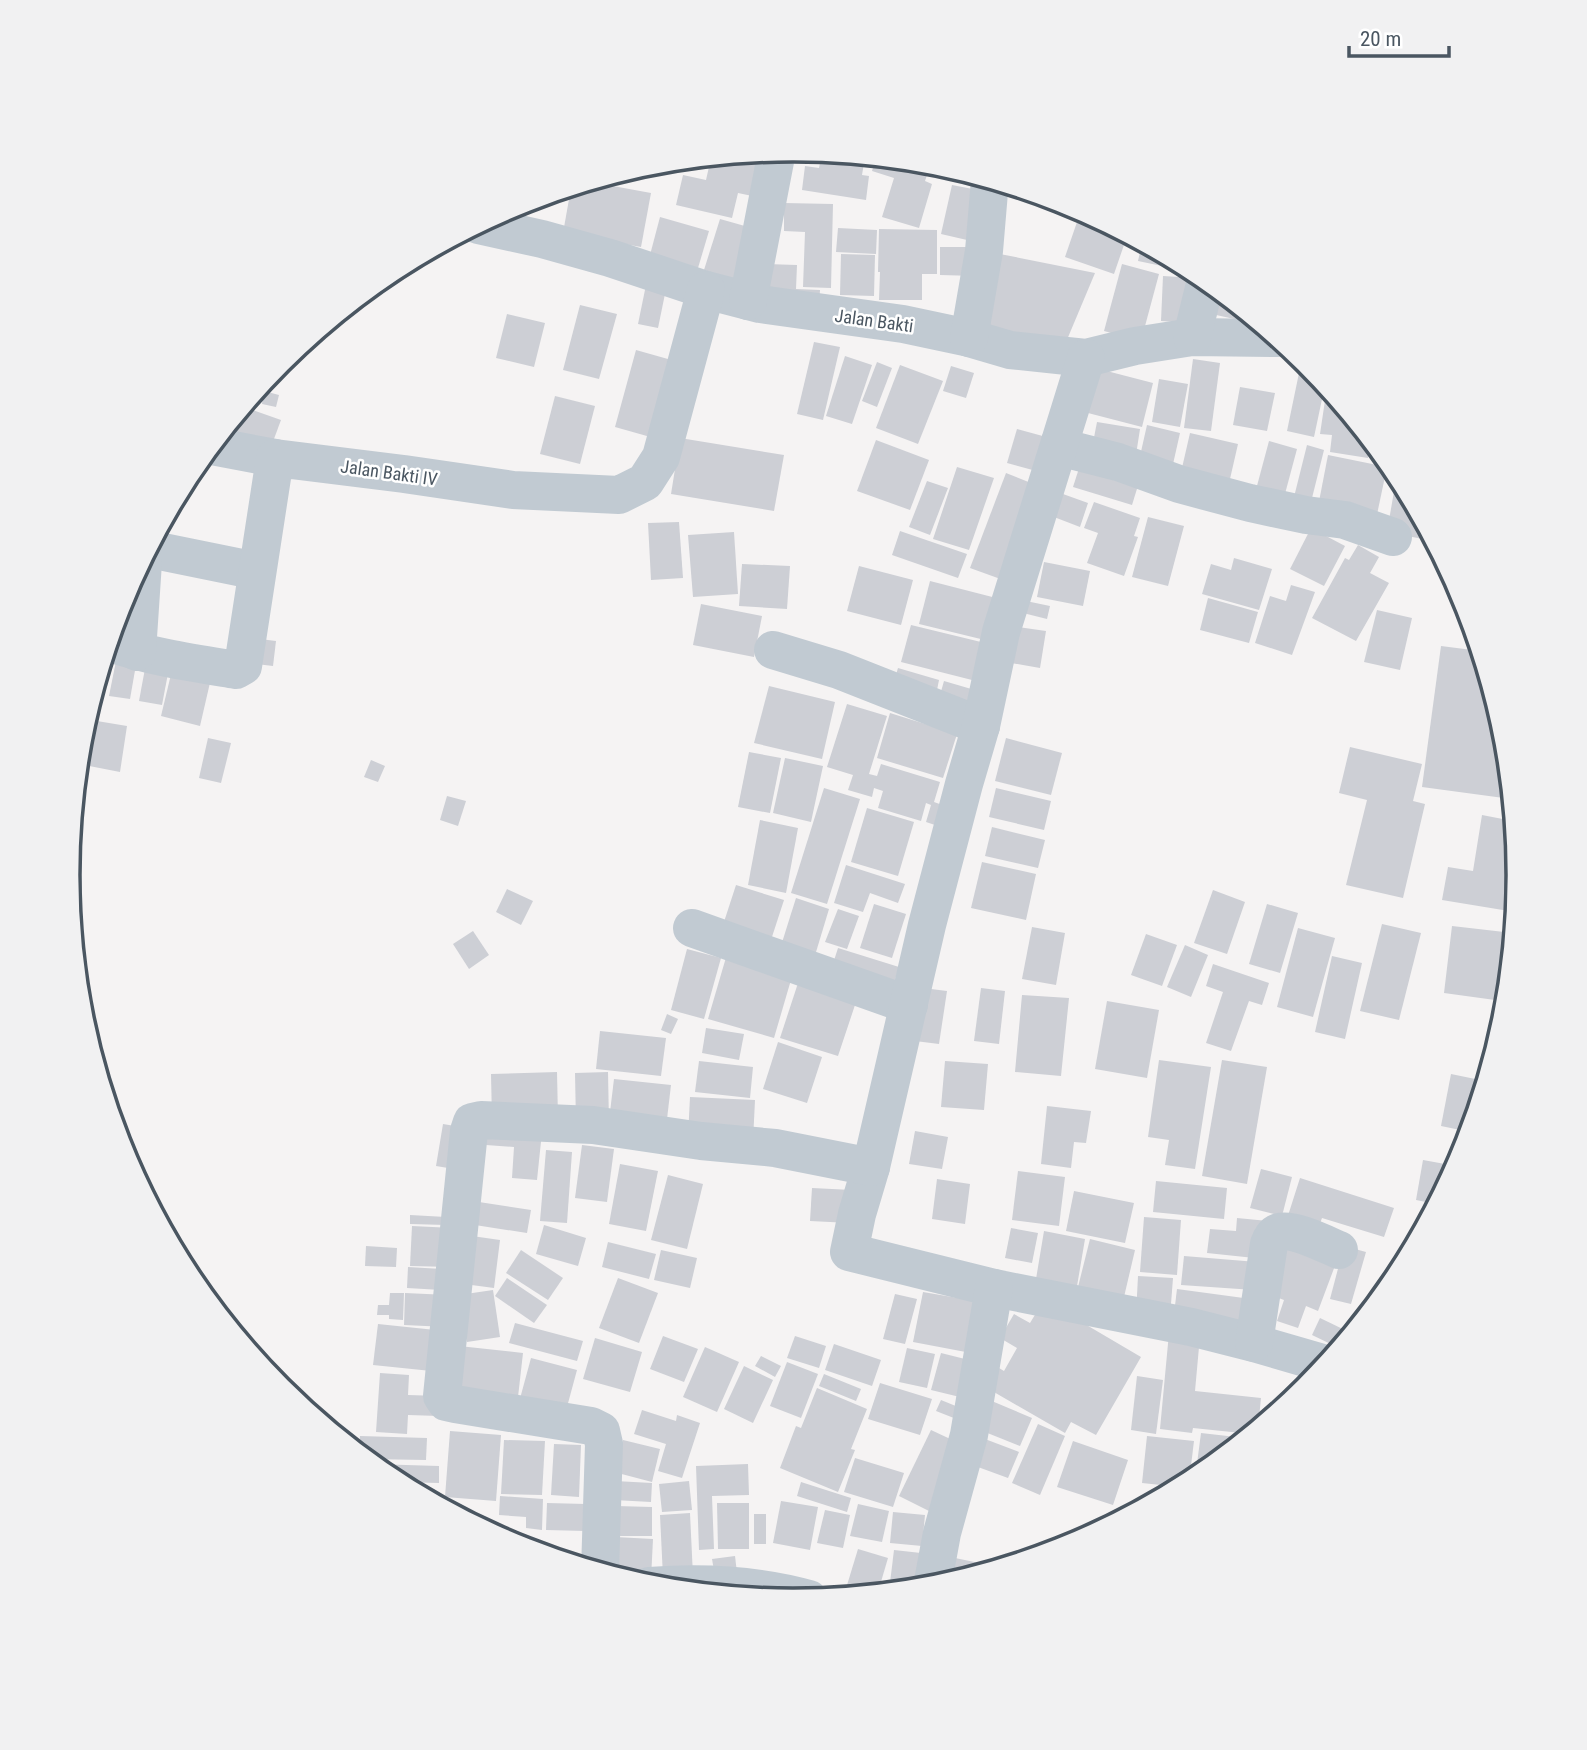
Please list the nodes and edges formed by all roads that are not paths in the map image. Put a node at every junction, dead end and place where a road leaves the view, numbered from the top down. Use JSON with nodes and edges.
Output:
{"nodes":[{"id":1,"x":775,"y":163,"type":"edge"},
{"id":2,"x":989,"y":189,"type":"edge"},
{"id":3,"x":494,"y":229,"type":"edge"},
{"id":4,"x":706,"y":290,"type":"junction"},
{"id":5,"x":1203,"y":291,"type":"edge"},
{"id":6,"x":748,"y":301,"type":"junction"},
{"id":7,"x":1192,"y":337,"type":"junction"},
{"id":8,"x":969,"y":338,"type":"junction"},
{"id":9,"x":1263,"y":338,"type":"edge"},
{"id":10,"x":1086,"y":358,"type":"junction"},
{"id":11,"x":1060,"y":442,"type":"junction"},
{"id":12,"x":223,"y":448,"type":"edge"},
{"id":13,"x":275,"y":458,"type":"junction"},
{"id":14,"x":1393,"y":537,"type":"dead end"},
{"id":15,"x":159,"y":551,"type":"edge"},
{"id":16,"x":257,"y":571,"type":"junction"},
{"id":17,"x":132,"y":610,"type":"edge"},
{"id":18,"x":123,"y":648,"type":"edge"},
{"id":19,"x":773,"y":650,"type":"dead end"},
{"id":20,"x":981,"y":726,"type":"junction"},
{"id":21,"x":691,"y":928,"type":"dead end"},
{"id":22,"x":909,"y":1005,"type":"junction"},
{"id":23,"x":871,"y":1167,"type":"junction"},
{"id":24,"x":1339,"y":1250,"type":"dead end"},
{"id":25,"x":993,"y":1288,"type":"junction"},
{"id":26,"x":1254,"y":1343,"type":"junction"},
{"id":27,"x":1315,"y":1361,"type":"edge"},
{"id":28,"x":600,"y":1561,"type":"edge"},
{"id":29,"x":934,"y":1574,"type":"edge"}],
"edges":[{"from":1,"to":6,"type":"street"},
{"from":2,"to":8,"type":"street"},
{"from":3,"to":4,"type":"street","name":"Jalan Bakti"},
{"from":4,"to":6,"type":"street","name":"Jalan Bakti"},
{"from":4,"to":13,"type":"street","name":"Jalan Bakti IV"},
{"from":5,"to":7,"type":"street"},
{"from":6,"to":8,"type":"street","name":"Jalan Bakti"},
{"from":7,"to":9,"type":"street","name":"Jalan Bakti"},
{"from":7,"to":10,"type":"street","name":"Jalan Bakti"},
{"from":8,"to":10,"type":"street","name":"Jalan Bakti"},
{"from":10,"to":11,"type":"street"},
{"from":11,"to":14,"type":"street"},
{"from":11,"to":20,"type":"street"},
{"from":12,"to":13,"type":"street","name":"Jalan Bakti IV"},
{"from":13,"to":16,"type":"street"},
{"from":15,"to":16,"type":"street"},
{"from":16,"to":18,"type":"street"},
{"from":17,"to":18,"type":"street"},
{"from":19,"to":20,"type":"street"},
{"from":20,"to":22,"type":"street"},
{"from":21,"to":22,"type":"street"},
{"from":22,"to":23,"type":"street"},
{"from":23,"to":25,"type":"street"},
{"from":23,"to":28,"type":"street"},
{"from":24,"to":26,"type":"street"},
{"from":25,"to":26,"type":"street"},
{"from":25,"to":29,"type":"street"},
{"from":26,"to":27,"type":"street"}]}
